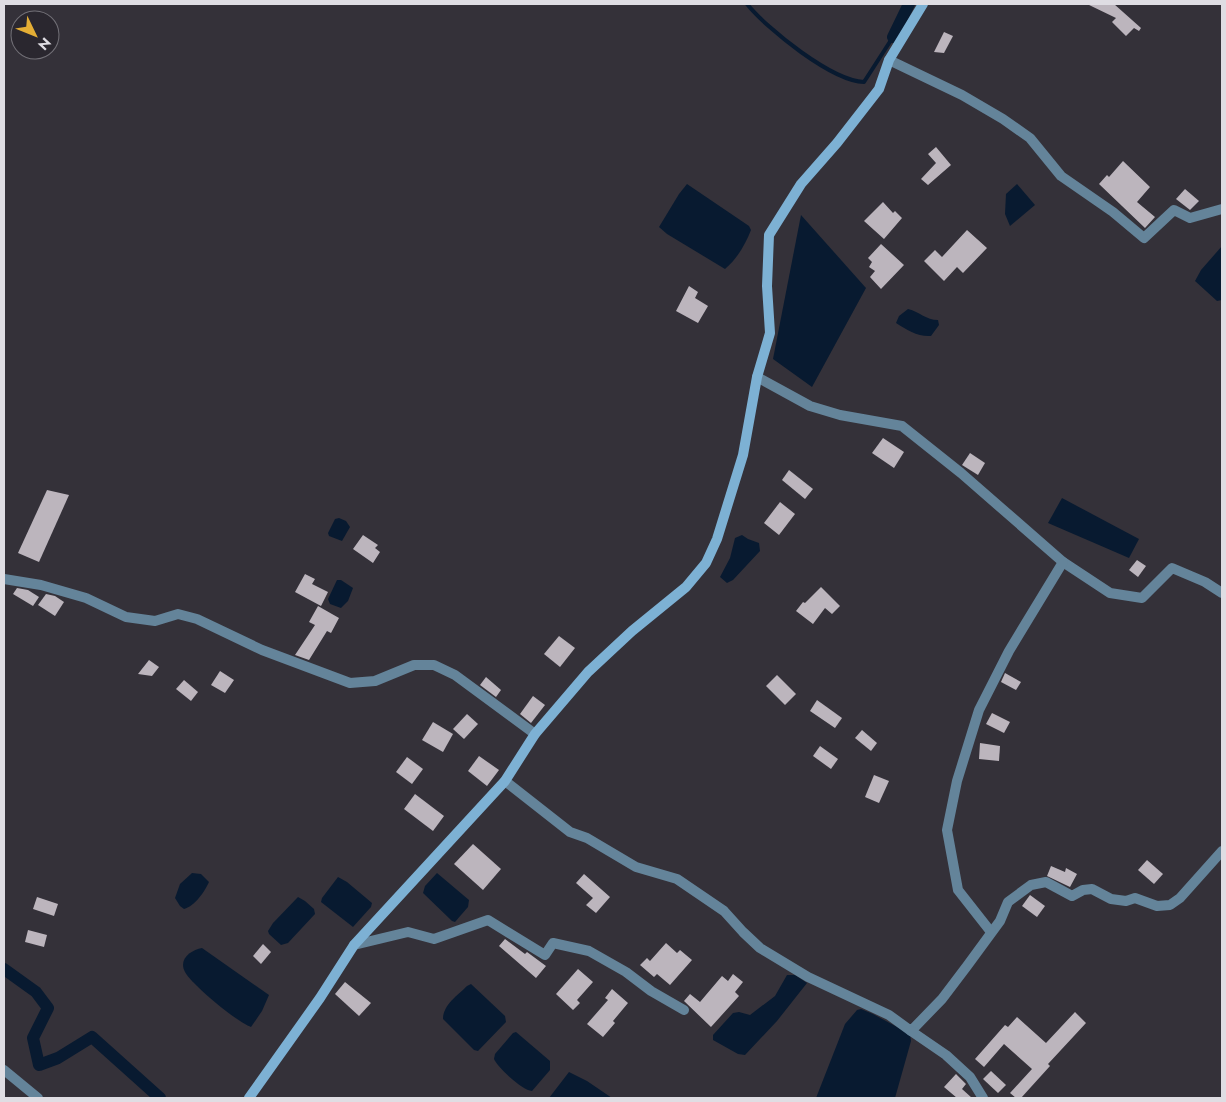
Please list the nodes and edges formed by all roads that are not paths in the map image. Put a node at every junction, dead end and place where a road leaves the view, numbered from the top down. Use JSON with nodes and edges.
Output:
{"nodes":[{"id":1,"x":923,"y":4,"type":"edge"},
{"id":2,"x":889,"y":60,"type":"junction"},
{"id":3,"x":1222,"y":209,"type":"edge"},
{"id":4,"x":758,"y":377,"type":"junction"},
{"id":5,"x":1063,"y":562,"type":"junction"},
{"id":6,"x":4,"y":579,"type":"edge"},
{"id":7,"x":1222,"y":592,"type":"edge"},
{"id":8,"x":535,"y":734,"type":"junction"},
{"id":9,"x":505,"y":781,"type":"junction"},
{"id":10,"x":1222,"y":851,"type":"edge"},
{"id":11,"x":992,"y":932,"type":"junction"},
{"id":12,"x":354,"y":945,"type":"junction"},
{"id":13,"x":684,"y":1010,"type":"dead end"},
{"id":14,"x":911,"y":1032,"type":"junction"},
{"id":15,"x":4,"y":1070,"type":"edge"},
{"id":16,"x":38,"y":1098,"type":"edge"},
{"id":17,"x":249,"y":1098,"type":"edge"},
{"id":18,"x":982,"y":1098,"type":"edge"}],
"edges":[{"from":1,"to":2,"type":"street"},
{"from":2,"to":3,"type":"street"},
{"from":2,"to":4,"type":"street"},
{"from":4,"to":5,"type":"street"},
{"from":4,"to":8,"type":"street"},
{"from":5,"to":7,"type":"street"},
{"from":5,"to":11,"type":"street"},
{"from":6,"to":8,"type":"street"},
{"from":8,"to":9,"type":"street"},
{"from":9,"to":12,"type":"street"},
{"from":9,"to":14,"type":"street"},
{"from":10,"to":11,"type":"street"},
{"from":11,"to":14,"type":"street"},
{"from":12,"to":13,"type":"street"},
{"from":12,"to":17,"type":"street"},
{"from":14,"to":18,"type":"street"},
{"from":15,"to":16,"type":"street"}]}
